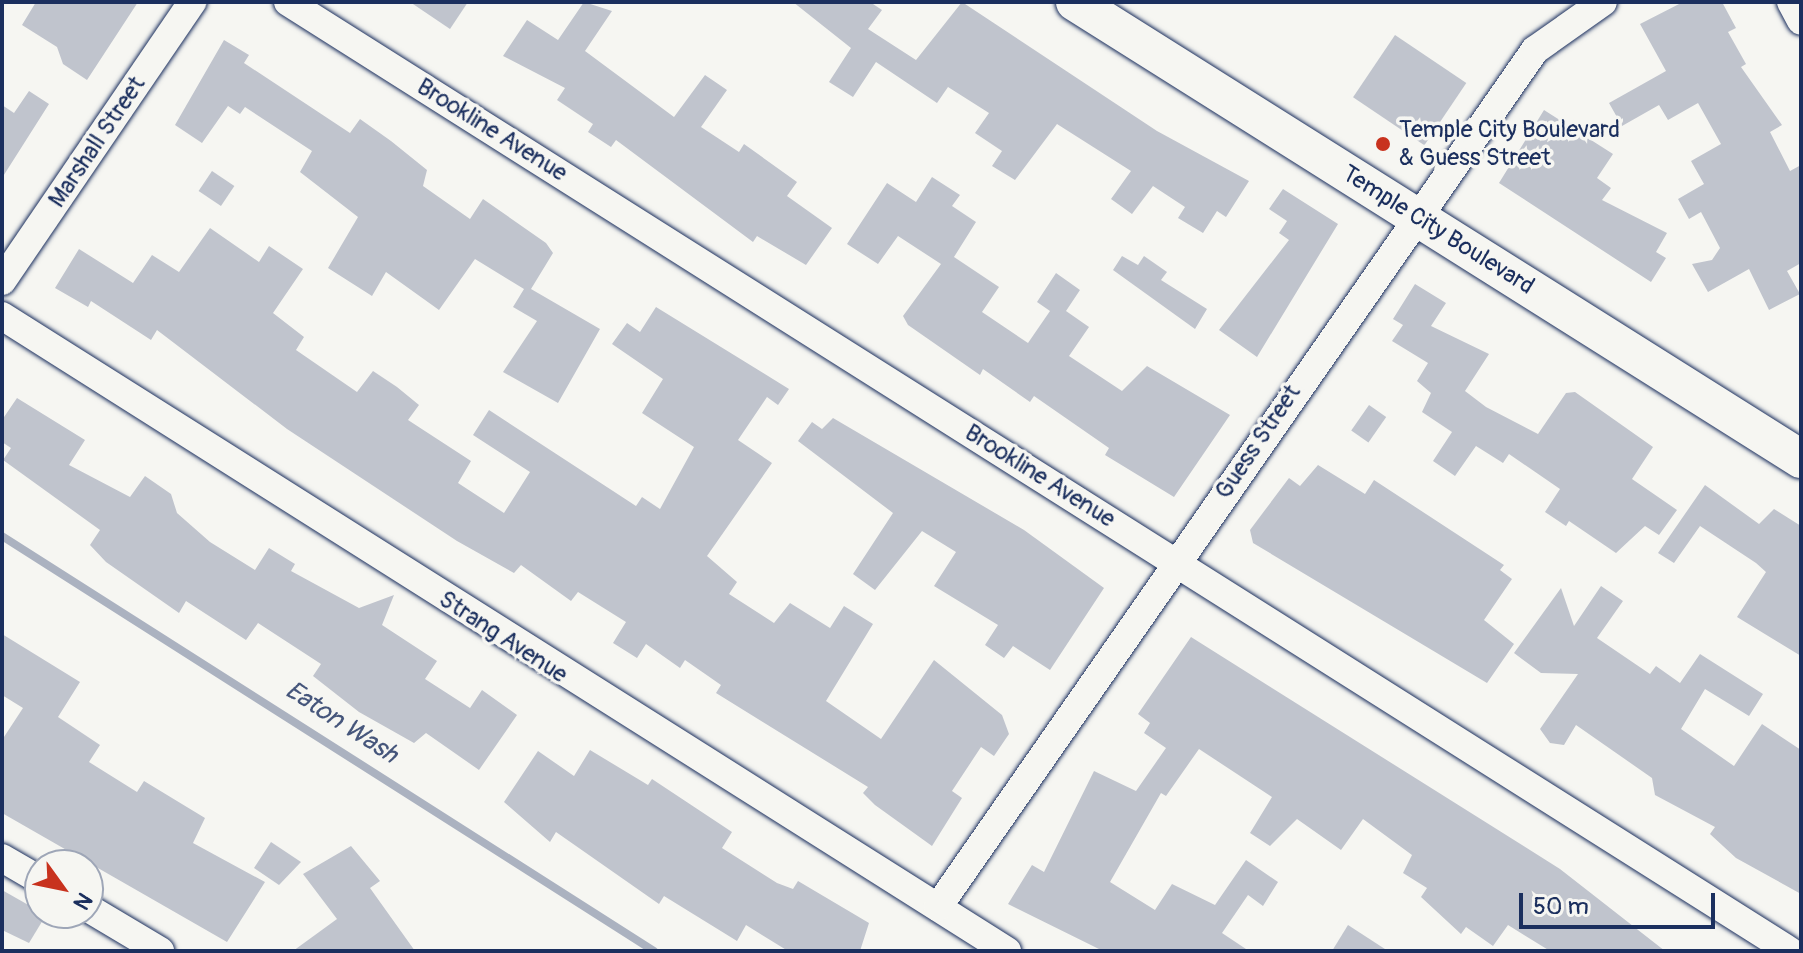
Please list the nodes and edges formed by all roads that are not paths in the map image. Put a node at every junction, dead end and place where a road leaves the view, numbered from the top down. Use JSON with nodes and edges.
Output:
{"nodes":[{"id":1,"x":192,"y":2,"type":"edge"},
{"id":2,"x":288,"y":2,"type":"edge"},
{"id":3,"x":1075,"y":2,"type":"edge"},
{"id":4,"x":1603,"y":2,"type":"edge"},
{"id":5,"x":1791,"y":2,"type":"edge"},
{"id":6,"x":1801,"y":21,"type":"edge"},
{"id":7,"x":1414,"y":215,"type":"junction"},
{"id":8,"x":2,"y":281,"type":"edge"},
{"id":9,"x":2,"y":316,"type":"edge"},
{"id":10,"x":1801,"y":459,"type":"edge"},
{"id":11,"x":1176,"y":562,"type":"junction"},
{"id":12,"x":2,"y":858,"type":"edge"},
{"id":13,"x":24,"y":871,"type":"edge"},
{"id":14,"x":938,"y":907,"type":"junction"},
{"id":15,"x":104,"y":918,"type":"edge"},
{"id":16,"x":160,"y":951,"type":"edge"},
{"id":17,"x":1007,"y":951,"type":"edge"},
{"id":18,"x":1790,"y":951,"type":"edge"}],
"edges":[{"from":1,"to":8,"type":"street","name":"Marshall Street"},
{"from":2,"to":11,"type":"street","name":"Brookline Avenue"},
{"from":3,"to":7,"type":"main road","name":"Temple City Boulevard"},
{"from":4,"to":7,"type":"street","name":"Guess Street"},
{"from":5,"to":6,"type":"street"},
{"from":7,"to":10,"type":"main road","name":"Temple City Boulevard"},
{"from":7,"to":11,"type":"street","name":"Guess Street"},
{"from":9,"to":14,"type":"street","name":"Strang Avenue"},
{"from":11,"to":14,"type":"street","name":"Guess Street"},
{"from":11,"to":18,"type":"street","name":"Brookline Avenue"},
{"from":12,"to":13,"type":"street"},
{"from":14,"to":17,"type":"street","name":"Strang Avenue"},
{"from":15,"to":16,"type":"street"}]}
